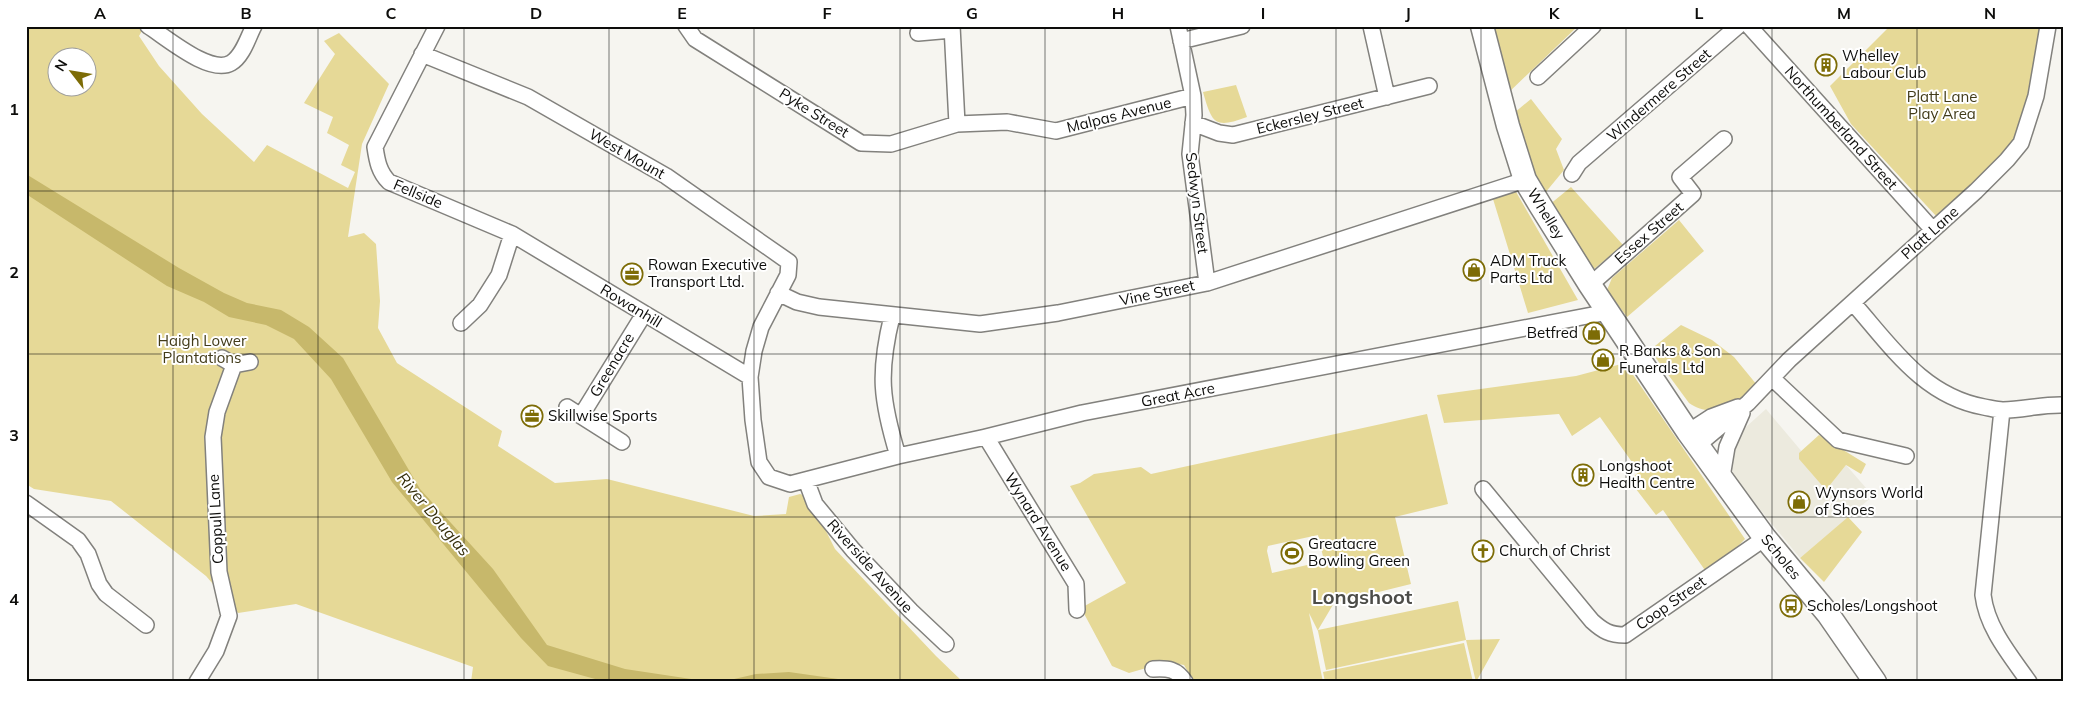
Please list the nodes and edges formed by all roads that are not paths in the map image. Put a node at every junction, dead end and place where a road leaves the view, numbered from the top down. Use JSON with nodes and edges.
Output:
{"nodes":[{"id":1,"x":148,"y":26,"type":"edge"},
{"id":2,"x":254,"y":26,"type":"edge"},
{"id":3,"x":437,"y":26,"type":"edge"},
{"id":4,"x":686,"y":26,"type":"edge"},
{"id":5,"x":1242,"y":26,"type":"edge"},
{"id":6,"x":1371,"y":26,"type":"edge"},
{"id":7,"x":1482,"y":26,"type":"edge"},
{"id":8,"x":1593,"y":26,"type":"edge"},
{"id":9,"x":1738,"y":26,"type":"edge"},
{"id":10,"x":1749,"y":26,"type":"edge"},
{"id":11,"x":2048,"y":26,"type":"edge"},
{"id":12,"x":952,"y":28,"type":"edge"},
{"id":13,"x":918,"y":32,"type":"dead end"},
{"id":14,"x":1179,"y":34,"type":"edge"},
{"id":15,"x":422,"y":54,"type":"junction"},
{"id":16,"x":1538,"y":78,"type":"dead end"},
{"id":17,"x":1429,"y":86,"type":"dead end"},
{"id":18,"x":1192,"y":96,"type":"junction"},
{"id":19,"x":1387,"y":97,"type":"junction"},
{"id":20,"x":1193,"y":123,"type":"junction"},
{"id":21,"x":957,"y":124,"type":"junction"},
{"id":22,"x":1724,"y":139,"type":"dead end"},
{"id":23,"x":1574,"y":165,"type":"dead end"},
{"id":24,"x":1525,"y":180,"type":"junction"},
{"id":25,"x":1933,"y":230,"type":"junction"},
{"id":26,"x":512,"y":234,"type":"junction"},
{"id":27,"x":1208,"y":282,"type":"junction"},
{"id":28,"x":1590,"y":285,"type":"junction"},
{"id":29,"x":778,"y":293,"type":"junction"},
{"id":30,"x":1853,"y":303,"type":"junction"},
{"id":31,"x":1608,"y":312,"type":"junction"},
{"id":32,"x":644,"y":314,"type":"junction"},
{"id":33,"x":892,"y":316,"type":"junction"},
{"id":34,"x":461,"y":323,"type":"dead end"},
{"id":35,"x":250,"y":362,"type":"dead end"},
{"id":36,"x":750,"y":377,"type":"junction"},
{"id":37,"x":1772,"y":378,"type":"junction"},
{"id":38,"x":1748,"y":403,"type":"junction"},
{"id":39,"x":2064,"y":405,"type":"edge"},
{"id":40,"x":567,"y":407,"type":"dead end"},
{"id":41,"x":2002,"y":410,"type":"junction"},
{"id":42,"x":581,"y":416,"type":"junction"},
{"id":43,"x":986,"y":437,"type":"junction"},
{"id":44,"x":1693,"y":438,"type":"junction"},
{"id":45,"x":622,"y":442,"type":"dead end"},
{"id":46,"x":898,"y":456,"type":"junction"},
{"id":47,"x":1906,"y":456,"type":"dead end"},
{"id":48,"x":1722,"y":477,"type":"junction"},
{"id":49,"x":806,"y":480,"type":"junction"},
{"id":50,"x":1483,"y":489,"type":"dead end"},
{"id":51,"x":26,"y":503,"type":"edge"},
{"id":52,"x":1765,"y":538,"type":"junction"},
{"id":53,"x":1076,"y":610,"type":"dead end"},
{"id":54,"x":146,"y":625,"type":"dead end"},
{"id":55,"x":946,"y":644,"type":"dead end"},
{"id":56,"x":1153,"y":669,"type":"dead end"},
{"id":57,"x":197,"y":682,"type":"edge"},
{"id":58,"x":1185,"y":682,"type":"edge"},
{"id":59,"x":1875,"y":682,"type":"edge"},
{"id":60,"x":2029,"y":682,"type":"edge"}],
"edges":[{"from":1,"to":2,"type":"street"},
{"from":3,"to":15,"type":"street","name":"Fellside"},
{"from":4,"to":21,"type":"street","name":"Pyke Street"},
{"from":5,"to":14,"type":"street"},
{"from":6,"to":19,"type":"street"},
{"from":7,"to":24,"type":"main road","name":"Whelley"},
{"from":8,"to":16,"type":"street"},
{"from":9,"to":23,"type":"street","name":"Windermere Street"},
{"from":10,"to":25,"type":"street","name":"Northumberland Street"},
{"from":11,"to":25,"type":"street","name":"Platt Lane"},
{"from":12,"to":13,"type":"street"},
{"from":12,"to":21,"type":"street"},
{"from":14,"to":18,"type":"street","name":"Sedwyn Street"},
{"from":15,"to":26,"type":"street","name":"Fellside"},
{"from":15,"to":29,"type":"street","name":"West Mount"},
{"from":17,"to":19,"type":"street","name":"Eckersley Street"},
{"from":18,"to":20,"type":"street","name":"Sedwyn Street"},
{"from":18,"to":21,"type":"street","name":"Malpas Avenue"},
{"from":19,"to":20,"type":"street","name":"Eckersley Street"},
{"from":20,"to":27,"type":"street","name":"Sedwyn Street"},
{"from":22,"to":28,"type":"street","name":"Essex Street"},
{"from":24,"to":27,"type":"street","name":"Vine Street"},
{"from":24,"to":28,"type":"main road","name":"Whelley"},
{"from":25,"to":30,"type":"street","name":"Platt Lane"},
{"from":26,"to":32,"type":"street","name":"Rowanhill"},
{"from":26,"to":34,"type":"street"},
{"from":27,"to":33,"type":"street","name":"Vine Street"},
{"from":28,"to":31,"type":"main road","name":"Whelley"},
{"from":29,"to":33,"type":"street","name":"Vine Street"},
{"from":29,"to":36,"type":"street"},
{"from":30,"to":37,"type":"street","name":"Platt Lane"},
{"from":30,"to":41,"type":"street"},
{"from":31,"to":43,"type":"street","name":"Great Acre"},
{"from":31,"to":44,"type":"main road","name":"Whelley"},
{"from":32,"to":36,"type":"street","name":"Rowanhill"},
{"from":32,"to":42,"type":"street","name":"Greenacre"},
{"from":33,"to":46,"type":"street"},
{"from":35,"to":57,"type":"street","name":"Coppull Lane"},
{"from":36,"to":49,"type":"street","name":"Great Acre"},
{"from":37,"to":38,"type":"street","name":"Platt Lane"},
{"from":37,"to":47,"type":"street"},
{"from":38,"to":44,"type":"street","name":"Platt Lane"},
{"from":38,"to":48,"type":"street","name":"Platt Lane"},
{"from":39,"to":41,"type":"street"},
{"from":40,"to":42,"type":"street"},
{"from":41,"to":60,"type":"street"},
{"from":42,"to":45,"type":"street"},
{"from":43,"to":46,"type":"street","name":"Great Acre"},
{"from":43,"to":53,"type":"street","name":"Wynard Avenue"},
{"from":44,"to":48,"type":"main road","name":"Scholes"},
{"from":46,"to":49,"type":"street","name":"Great Acre"},
{"from":48,"to":52,"type":"main road","name":"Scholes"},
{"from":49,"to":55,"type":"street","name":"Riverside Avenue"},
{"from":50,"to":52,"type":"street","name":"Coop Street"},
{"from":51,"to":54,"type":"street"},
{"from":52,"to":59,"type":"main road","name":"Scholes"},
{"from":56,"to":58,"type":"street"}]}
